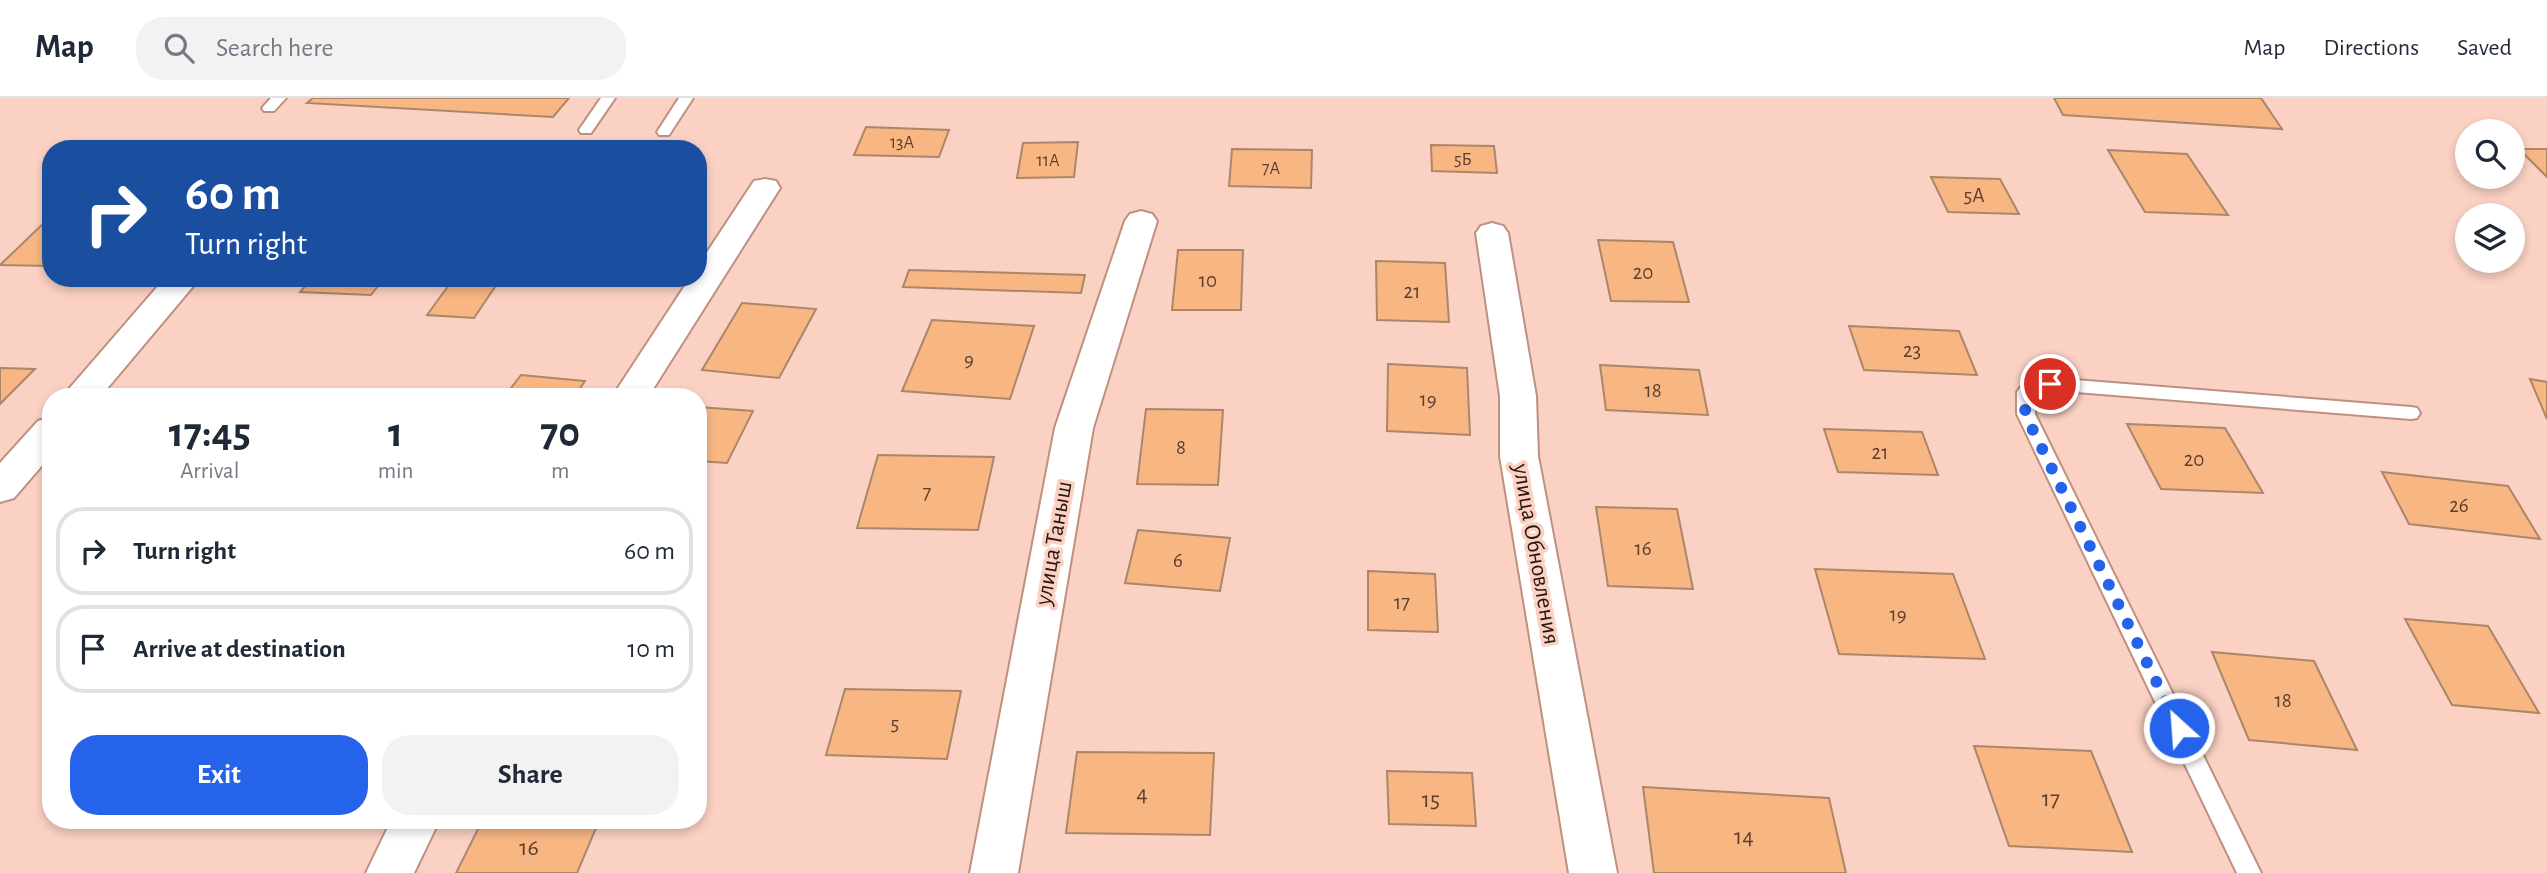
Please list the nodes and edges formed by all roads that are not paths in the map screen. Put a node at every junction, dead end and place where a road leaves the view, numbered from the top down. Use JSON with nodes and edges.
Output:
{"nodes":[{"id":1,"x":608,"y":98,"type":"edge"},
{"id":2,"x":686,"y":98,"type":"edge"},
{"id":3,"x":586,"y":130,"type":"dead end"},
{"id":4,"x":664,"y":132,"type":"dead end"},
{"id":5,"x":765,"y":188,"type":"dead end"},
{"id":6,"x":1142,"y":221,"type":"dead end"},
{"id":7,"x":1492,"y":233,"type":"dead end"},
{"id":8,"x":707,"y":278,"type":"edge"},
{"id":9,"x":176,"y":287,"type":"edge"},
{"id":10,"x":701,"y":287,"type":"edge"},
{"id":11,"x":88,"y":388,"type":"edge"},
{"id":12,"x":636,"y":388,"type":"edge"},
{"id":13,"x":2411,"y":413,"type":"dead end"},
{"id":14,"x":42,"y":440,"type":"edge"},
{"id":15,"x":0,"y":488,"type":"edge"},
{"id":16,"x":411,"y":829,"type":"edge"},
{"id":17,"x":390,"y":873,"type":"edge"},
{"id":18,"x":994,"y":873,"type":"edge"},
{"id":19,"x":1593,"y":873,"type":"edge"},
{"id":20,"x":2249,"y":873,"type":"edge"}],
"edges":[{"from":1,"to":3,"type":"lane"},
{"from":2,"to":4,"type":"lane"},
{"from":5,"to":8,"type":"street"},
{"from":6,"to":18,"type":"street","name":"улица Таныш"},
{"from":7,"to":19,"type":"street","name":"улица Обновления"},
{"from":9,"to":11,"type":"street"},
{"from":10,"to":12,"type":"street"},
{"from":13,"to":20,"type":"lane"},
{"from":14,"to":15,"type":"street"},
{"from":16,"to":17,"type":"street"}]}
